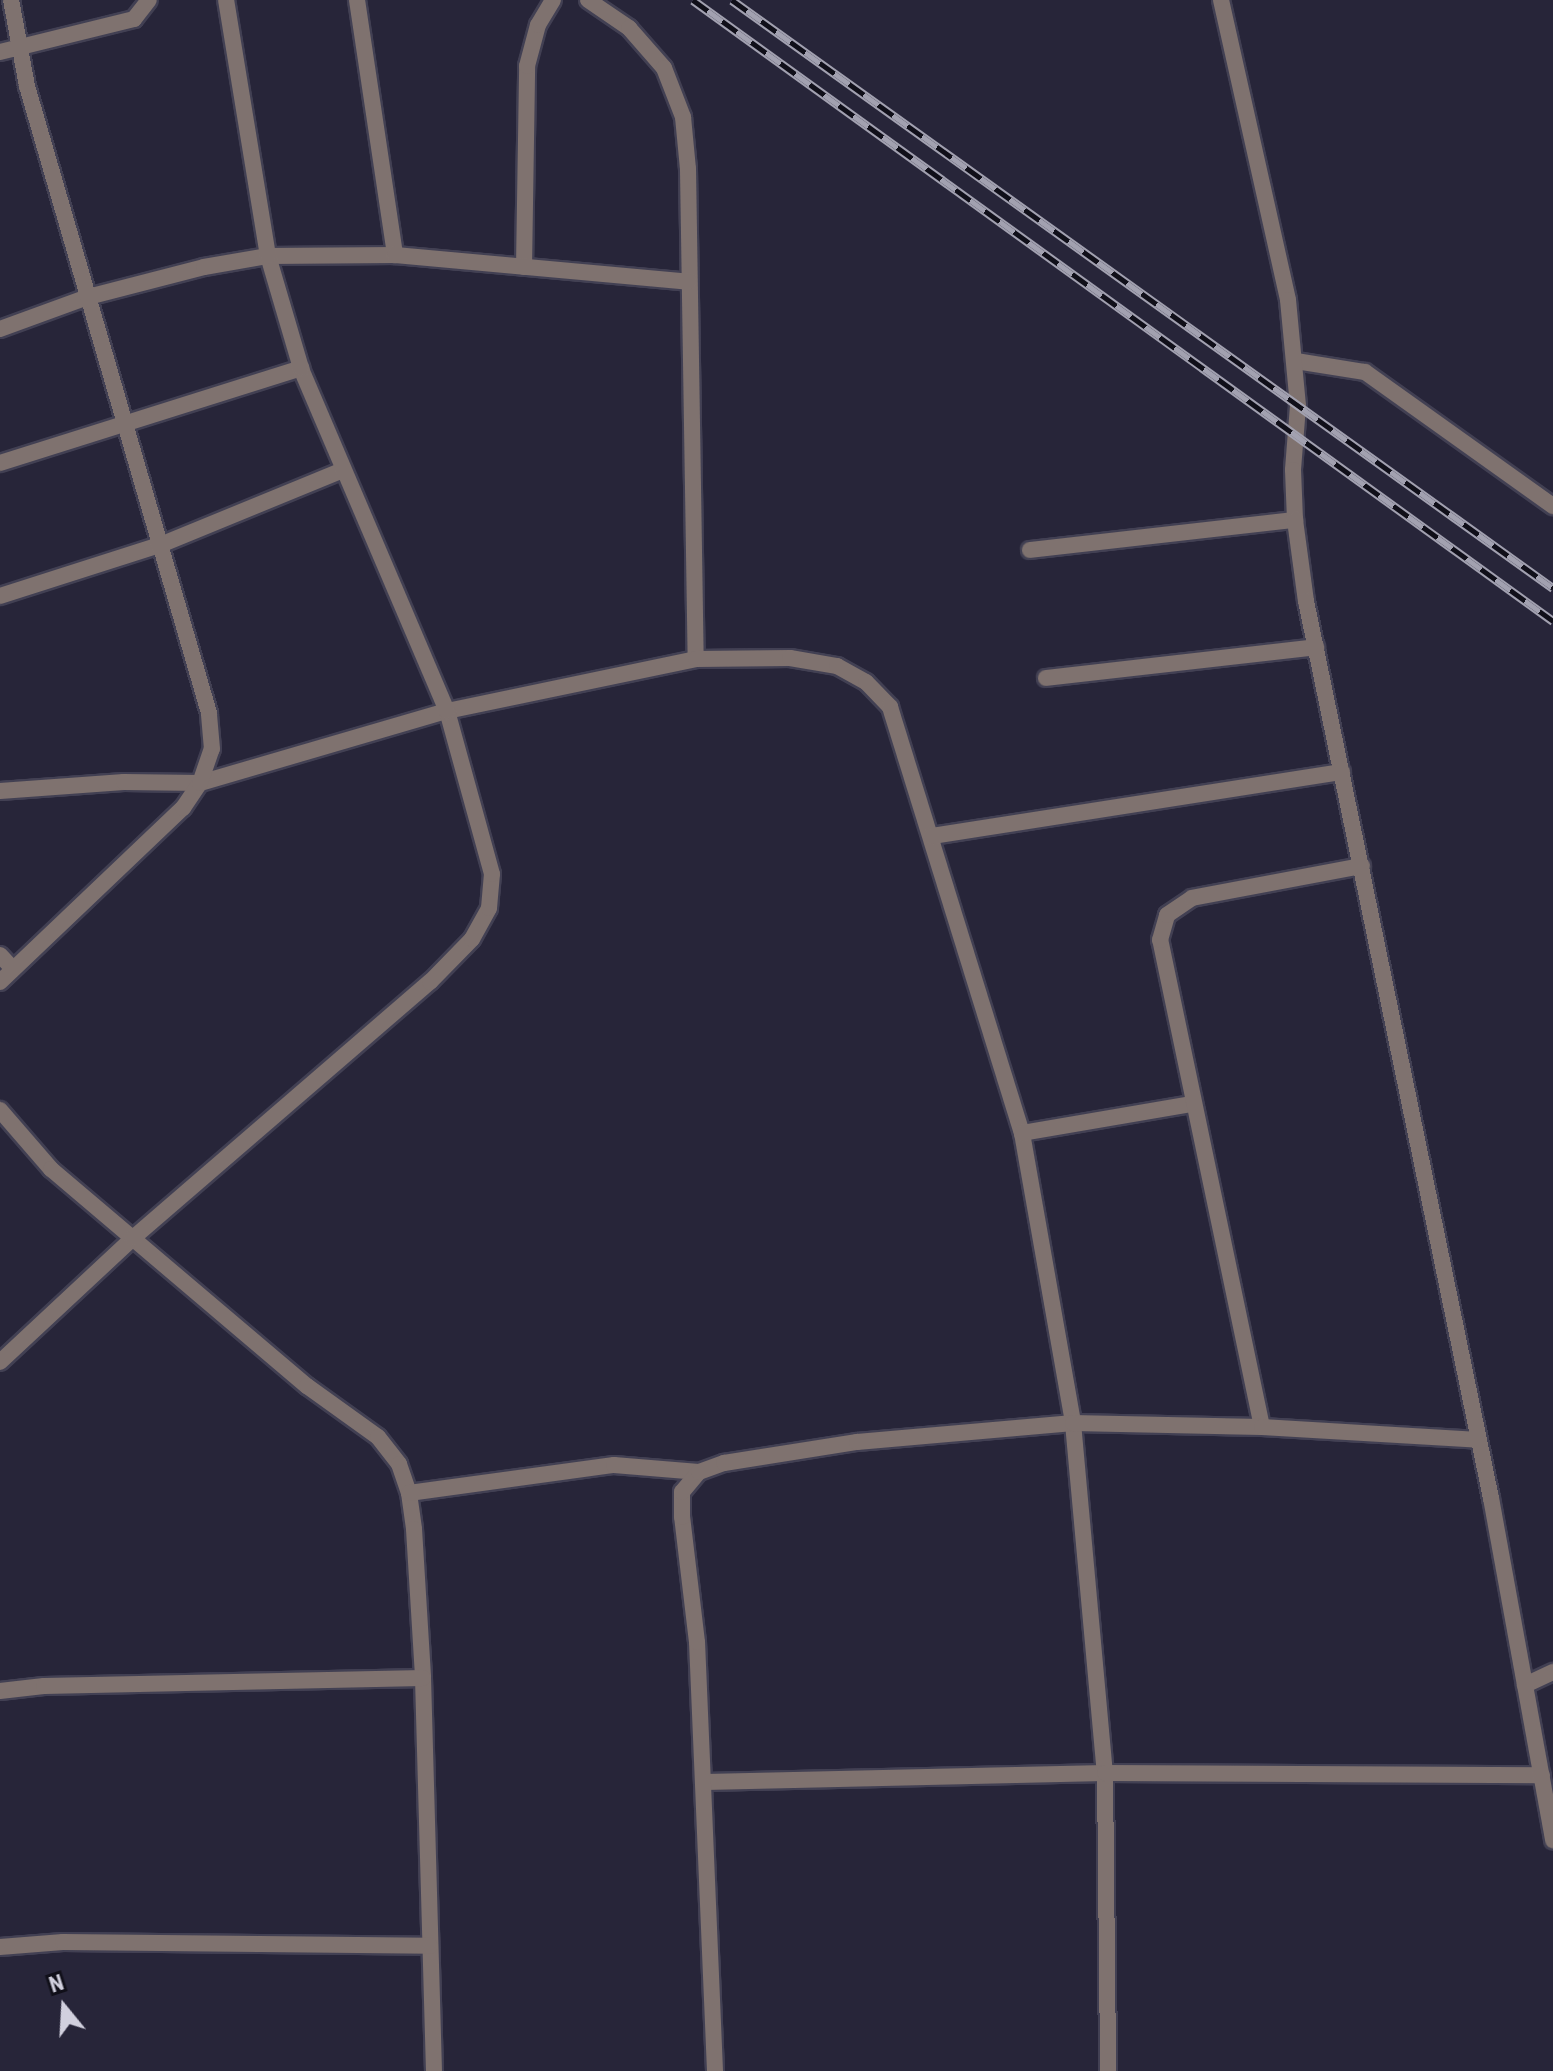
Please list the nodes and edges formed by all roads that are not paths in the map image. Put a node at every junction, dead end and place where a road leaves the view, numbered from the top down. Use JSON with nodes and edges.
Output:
{"nodes":[{"id":1,"x":11,"y":0,"type":"edge"},
{"id":2,"x":149,"y":0,"type":"edge"},
{"id":3,"x":226,"y":0,"type":"edge"},
{"id":4,"x":357,"y":0,"type":"edge"},
{"id":5,"x":553,"y":0,"type":"edge"},
{"id":6,"x":588,"y":0,"type":"edge"},
{"id":7,"x":1221,"y":0,"type":"edge"},
{"id":8,"x":18,"y":48,"type":"junction"},
{"id":9,"x":0,"y":52,"type":"edge"},
{"id":10,"x":395,"y":255,"type":"junction"},
{"id":11,"x":268,"y":256,"type":"junction"},
{"id":12,"x":524,"y":267,"type":"junction"},
{"id":13,"x":689,"y":282,"type":"junction"},
{"id":14,"x":88,"y":297,"type":"junction"},
{"id":15,"x":0,"y":329,"type":"edge"},
{"id":16,"x":1296,"y":361,"type":"junction"},
{"id":17,"x":301,"y":368,"type":"junction"},
{"id":18,"x":124,"y":423,"type":"junction"},
{"id":19,"x":0,"y":463,"type":"edge"},
{"id":20,"x":343,"y":470,"type":"junction"},
{"id":21,"x":1553,"y":506,"type":"edge"},
{"id":22,"x":1295,"y":520,"type":"junction"},
{"id":23,"x":160,"y":545,"type":"junction"},
{"id":24,"x":1030,"y":550,"type":"dead end"},
{"id":25,"x":0,"y":596,"type":"edge"},
{"id":26,"x":1316,"y":647,"type":"junction"},
{"id":27,"x":696,"y":659,"type":"junction"},
{"id":28,"x":1046,"y":678,"type":"dead end"},
{"id":29,"x":447,"y":711,"type":"junction"},
{"id":30,"x":1342,"y":772,"type":"junction"},
{"id":31,"x":200,"y":783,"type":"junction"},
{"id":32,"x":0,"y":791,"type":"edge"},
{"id":33,"x":932,"y":836,"type":"junction"},
{"id":34,"x":1362,"y":866,"type":"junction"},
{"id":35,"x":0,"y":955,"type":"edge"},
{"id":36,"x":13,"y":969,"type":"junction"},
{"id":37,"x":0,"y":982,"type":"edge"},
{"id":38,"x":1192,"y":1104,"type":"junction"},
{"id":39,"x":0,"y":1110,"type":"edge"},
{"id":40,"x":1022,"y":1133,"type":"junction"},
{"id":41,"x":133,"y":1238,"type":"junction"},
{"id":42,"x":0,"y":1362,"type":"edge"},
{"id":43,"x":1073,"y":1423,"type":"junction"},
{"id":44,"x":1262,"y":1427,"type":"junction"},
{"id":45,"x":1479,"y":1440,"type":"junction"},
{"id":46,"x":699,"y":1472,"type":"junction"},
{"id":47,"x":409,"y":1493,"type":"junction"},
{"id":48,"x":1553,"y":1672,"type":"edge"},
{"id":49,"x":423,"y":1678,"type":"junction"},
{"id":50,"x":1525,"y":1685,"type":"junction"},
{"id":51,"x":0,"y":1691,"type":"edge"},
{"id":52,"x":1105,"y":1773,"type":"junction"},
{"id":53,"x":1542,"y":1775,"type":"junction"},
{"id":54,"x":705,"y":1782,"type":"junction"},
{"id":55,"x":1553,"y":1840,"type":"edge"},
{"id":56,"x":430,"y":1946,"type":"junction"},
{"id":57,"x":0,"y":1947,"type":"edge"},
{"id":58,"x":434,"y":2071,"type":"edge"},
{"id":59,"x":715,"y":2071,"type":"edge"},
{"id":60,"x":1108,"y":2071,"type":"edge"}],
"edges":[{"from":1,"to":8,"type":"street"},
{"from":2,"to":8,"type":"street"},
{"from":3,"to":11,"type":"street"},
{"from":4,"to":10,"type":"street"},
{"from":5,"to":12,"type":"street"},
{"from":6,"to":13,"type":"street"},
{"from":7,"to":16,"type":"street"},
{"from":8,"to":9,"type":"street"},
{"from":8,"to":14,"type":"street"},
{"from":10,"to":11,"type":"street"},
{"from":10,"to":12,"type":"street"},
{"from":11,"to":14,"type":"street"},
{"from":11,"to":17,"type":"street"},
{"from":12,"to":13,"type":"street"},
{"from":13,"to":27,"type":"street"},
{"from":14,"to":15,"type":"street"},
{"from":14,"to":18,"type":"street"},
{"from":16,"to":21,"type":"street"},
{"from":16,"to":22,"type":"street"},
{"from":17,"to":18,"type":"street"},
{"from":17,"to":20,"type":"street"},
{"from":18,"to":19,"type":"street"},
{"from":18,"to":23,"type":"street"},
{"from":20,"to":23,"type":"street"},
{"from":20,"to":29,"type":"street"},
{"from":22,"to":24,"type":"street"},
{"from":22,"to":26,"type":"street"},
{"from":23,"to":25,"type":"street"},
{"from":23,"to":31,"type":"street"},
{"from":26,"to":28,"type":"street"},
{"from":26,"to":30,"type":"street"},
{"from":27,"to":29,"type":"street"},
{"from":27,"to":33,"type":"street"},
{"from":29,"to":31,"type":"street"},
{"from":29,"to":41,"type":"street"},
{"from":30,"to":33,"type":"street"},
{"from":30,"to":34,"type":"street"},
{"from":31,"to":32,"type":"street"},
{"from":31,"to":36,"type":"street"},
{"from":33,"to":40,"type":"street"},
{"from":34,"to":38,"type":"street"},
{"from":34,"to":45,"type":"street"},
{"from":35,"to":36,"type":"street"},
{"from":36,"to":37,"type":"street"},
{"from":38,"to":40,"type":"street"},
{"from":38,"to":44,"type":"street"},
{"from":39,"to":41,"type":"street"},
{"from":40,"to":43,"type":"street"},
{"from":41,"to":42,"type":"street"},
{"from":41,"to":47,"type":"street"},
{"from":43,"to":44,"type":"street"},
{"from":43,"to":46,"type":"street"},
{"from":43,"to":52,"type":"street"},
{"from":44,"to":45,"type":"street"},
{"from":45,"to":50,"type":"street"},
{"from":46,"to":47,"type":"street"},
{"from":46,"to":54,"type":"street"},
{"from":47,"to":49,"type":"street"},
{"from":48,"to":50,"type":"street"},
{"from":49,"to":51,"type":"street"},
{"from":49,"to":56,"type":"street"},
{"from":50,"to":53,"type":"street"},
{"from":52,"to":53,"type":"street"},
{"from":52,"to":54,"type":"street"},
{"from":52,"to":60,"type":"street"},
{"from":53,"to":55,"type":"street"},
{"from":54,"to":59,"type":"street"},
{"from":56,"to":57,"type":"street"},
{"from":56,"to":58,"type":"street"}]}
